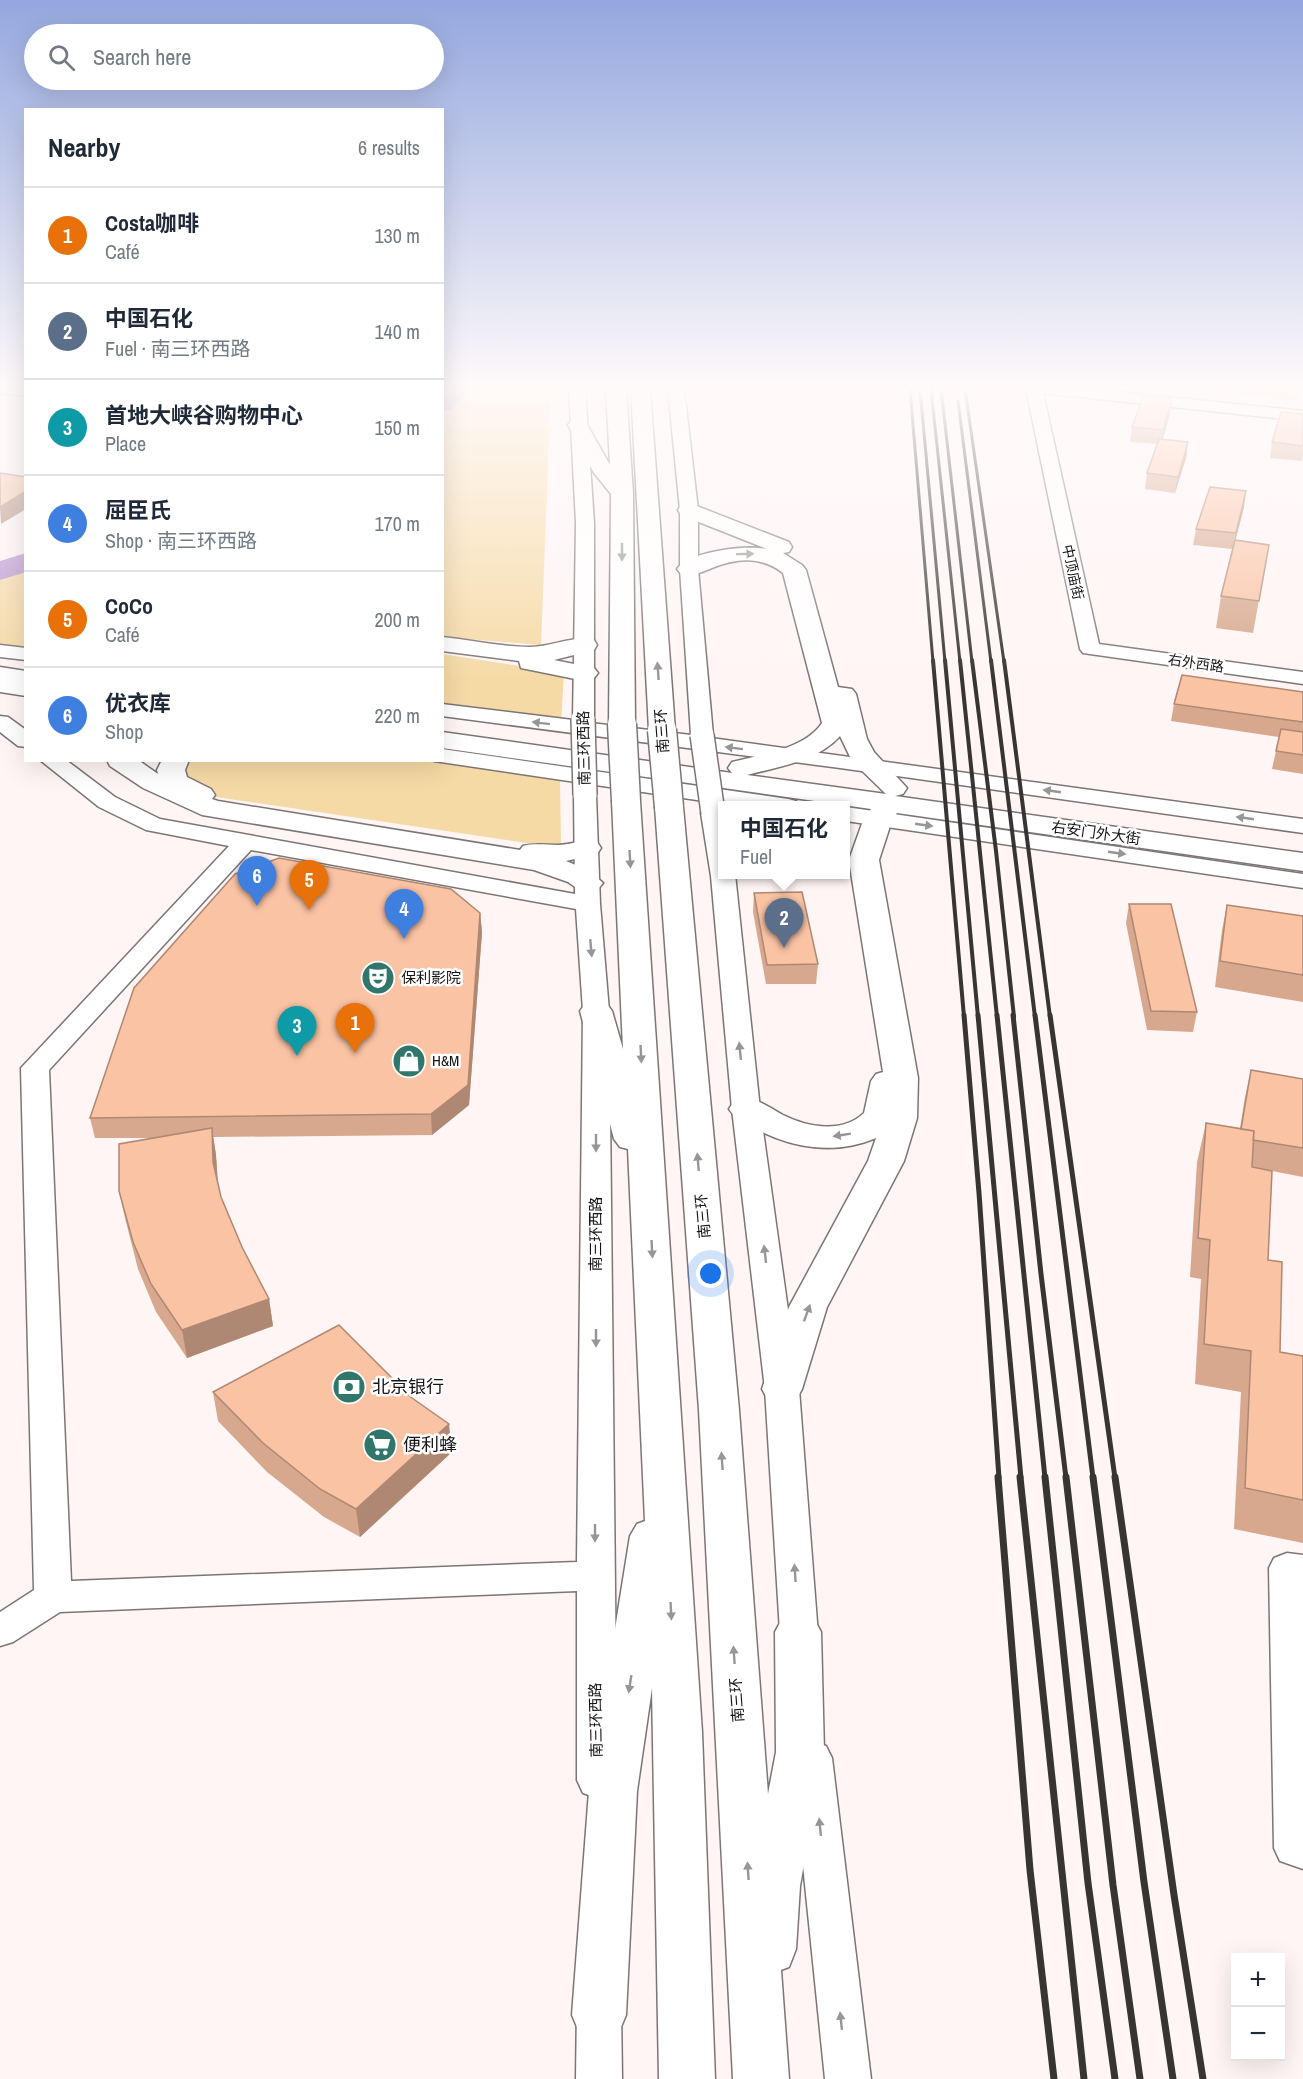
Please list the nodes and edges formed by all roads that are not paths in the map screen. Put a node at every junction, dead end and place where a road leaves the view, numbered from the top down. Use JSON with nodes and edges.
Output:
{"nodes":[{"id":1,"x":582,"y":486,"type":"edge"},
{"id":2,"x":616,"y":486,"type":"edge"},
{"id":3,"x":622,"y":486,"type":"edge"},
{"id":4,"x":646,"y":486,"type":"edge"},
{"id":5,"x":686,"y":486,"type":"edge"},
{"id":6,"x":1055,"y":486,"type":"edge"},
{"id":7,"x":622,"y":493,"type":"junction"},
{"id":8,"x":689,"y":510,"type":"junction"},
{"id":9,"x":689,"y":568,"type":"junction"},
{"id":10,"x":444,"y":644,"type":"edge"},
{"id":11,"x":585,"y":645,"type":"junction"},
{"id":12,"x":1090,"y":649,"type":"joint"},
{"id":13,"x":444,"y":650,"type":"edge"},
{"id":14,"x":585,"y":673,"type":"junction"},
{"id":15,"x":1303,"y":678,"type":"edge"},
{"id":16,"x":444,"y":710,"type":"edge"},
{"id":17,"x":0,"y":722,"type":"edge"},
{"id":18,"x":444,"y":725,"type":"edge"},
{"id":19,"x":24,"y":740,"type":"edge"},
{"id":20,"x":444,"y":740,"type":"edge"},
{"id":21,"x":789,"y":755,"type":"junction"},
{"id":22,"x":444,"y":756,"type":"edge"},
{"id":23,"x":54,"y":762,"type":"edge"},
{"id":24,"x":122,"y":762,"type":"edge"},
{"id":25,"x":175,"y":762,"type":"edge"},
{"id":26,"x":873,"y":766,"type":"junction"},
{"id":27,"x":742,"y":768,"type":"junction"},
{"id":28,"x":792,"y":798,"type":"edge"},
{"id":29,"x":824,"y":801,"type":"edge"},
{"id":30,"x":850,"y":803,"type":"edge"},
{"id":31,"x":877,"y":806,"type":"edge"},
{"id":32,"x":1303,"y":826,"type":"edge"},
{"id":33,"x":245,"y":842,"type":"junction"},
{"id":34,"x":718,"y":844,"type":"edge"},
{"id":35,"x":1303,"y":847,"type":"edge"},
{"id":36,"x":587,"y":848,"type":"junction"},
{"id":37,"x":850,"y":859,"type":"edge"},
{"id":38,"x":1303,"y":862,"type":"edge"},
{"id":39,"x":723,"y":879,"type":"edge"},
{"id":40,"x":1303,"y":881,"type":"edge"},
{"id":41,"x":588,"y":894,"type":"junction"},
{"id":42,"x":596,"y":1011,"type":"junction"},
{"id":43,"x":746,"y":1109,"type":"junction"},
{"id":44,"x":649,"y":1202,"type":"junction"},
{"id":45,"x":783,"y":1389,"type":"junction"},
{"id":46,"x":661,"y":1418,"type":"junction"},
{"id":47,"x":1303,"y":1570,"type":"edge"},
{"id":48,"x":595,"y":1576,"type":"junction"},
{"id":49,"x":53,"y":1597,"type":"junction"},
{"id":50,"x":0,"y":1631,"type":"edge"},
{"id":51,"x":798,"y":1632,"type":"junction"},
{"id":52,"x":1303,"y":1850,"type":"edge"},
{"id":53,"x":599,"y":2015,"type":"junction"},
{"id":54,"x":761,"y":2078,"type":"edge"},
{"id":55,"x":599,"y":2079,"type":"edge"},
{"id":56,"x":687,"y":2079,"type":"edge"},
{"id":57,"x":848,"y":2079,"type":"edge"}],
"edges":[{"from":1,"to":11,"type":"street","name":"南三环西路"},
{"from":2,"to":7,"type":"main road"},
{"from":3,"to":7,"type":"main road"},
{"from":54,"to":4,"type":"main road","name":"南三环","one_way":true,"bridge":true},
{"from":5,"to":8,"type":"street"},
{"from":6,"to":12,"type":"street","name":"中顶庙街"},
{"from":7,"to":44,"type":"main road","one_way":true,"bridge":true},
{"from":8,"to":9,"type":"street"},
{"from":8,"to":26,"type":"main road"},
{"from":9,"to":21,"type":"main road","one_way":true},
{"from":9,"to":34,"type":"street","bridge":true},
{"from":10,"to":11,"type":"main road"},
{"from":11,"to":14,"type":"street","name":"南三环西路"},
{"from":12,"to":15,"type":"street","name":"右外西路"},
{"from":13,"to":14,"type":"main road"},
{"from":14,"to":36,"type":"street","name":"南三环西路","bridge":true},
{"from":21,"to":16,"type":"street","one_way":true},
{"from":17,"to":19,"type":"street"},
{"from":18,"to":27,"type":"main road"},
{"from":20,"to":28,"type":"main road"},
{"from":21,"to":26,"type":"street"},
{"from":21,"to":27,"type":"main road"},
{"from":22,"to":28,"type":"street"},
{"from":23,"to":33,"type":"street"},
{"from":24,"to":41,"type":"main road"},
{"from":25,"to":36,"type":"main road"},
{"from":26,"to":31,"type":"main road"},
{"from":32,"to":26,"type":"street","one_way":true},
{"from":27,"to":31,"type":"main road"},
{"from":28,"to":29,"type":"main road"},
{"from":30,"to":31,"type":"main road"},
{"from":31,"to":35,"type":"main road","name":"右安门外大街"},
{"from":31,"to":38,"type":"main road","name":"右安门外大街"},
{"from":31,"to":40,"type":"street","one_way":true},
{"from":45,"to":31,"type":"main road","one_way":true},
{"from":33,"to":41,"type":"street"},
{"from":33,"to":49,"type":"street"},
{"from":36,"to":41,"type":"street","name":"南三环西路"},
{"from":37,"to":43,"type":"main road","one_way":true},
{"from":43,"to":39,"type":"street","one_way":true},
{"from":41,"to":42,"type":"street","name":"南三环西路","one_way":true},
{"from":42,"to":44,"type":"main road"},
{"from":42,"to":48,"type":"street","name":"南三环西路","one_way":true},
{"from":45,"to":43,"type":"street","one_way":true},
{"from":44,"to":46,"type":"main road","one_way":true},
{"from":51,"to":45,"type":"street","one_way":true},
{"from":46,"to":53,"type":"main road","one_way":true},
{"from":46,"to":56,"type":"main road","one_way":true},
{"from":47,"to":52,"type":"street"},
{"from":48,"to":49,"type":"street"},
{"from":48,"to":53,"type":"street","name":"南三环西路"},
{"from":49,"to":50,"type":"street"},
{"from":51,"to":54,"type":"main road"},
{"from":57,"to":51,"type":"street","one_way":true},
{"from":53,"to":55,"type":"street","name":"南三环西路"}]}
